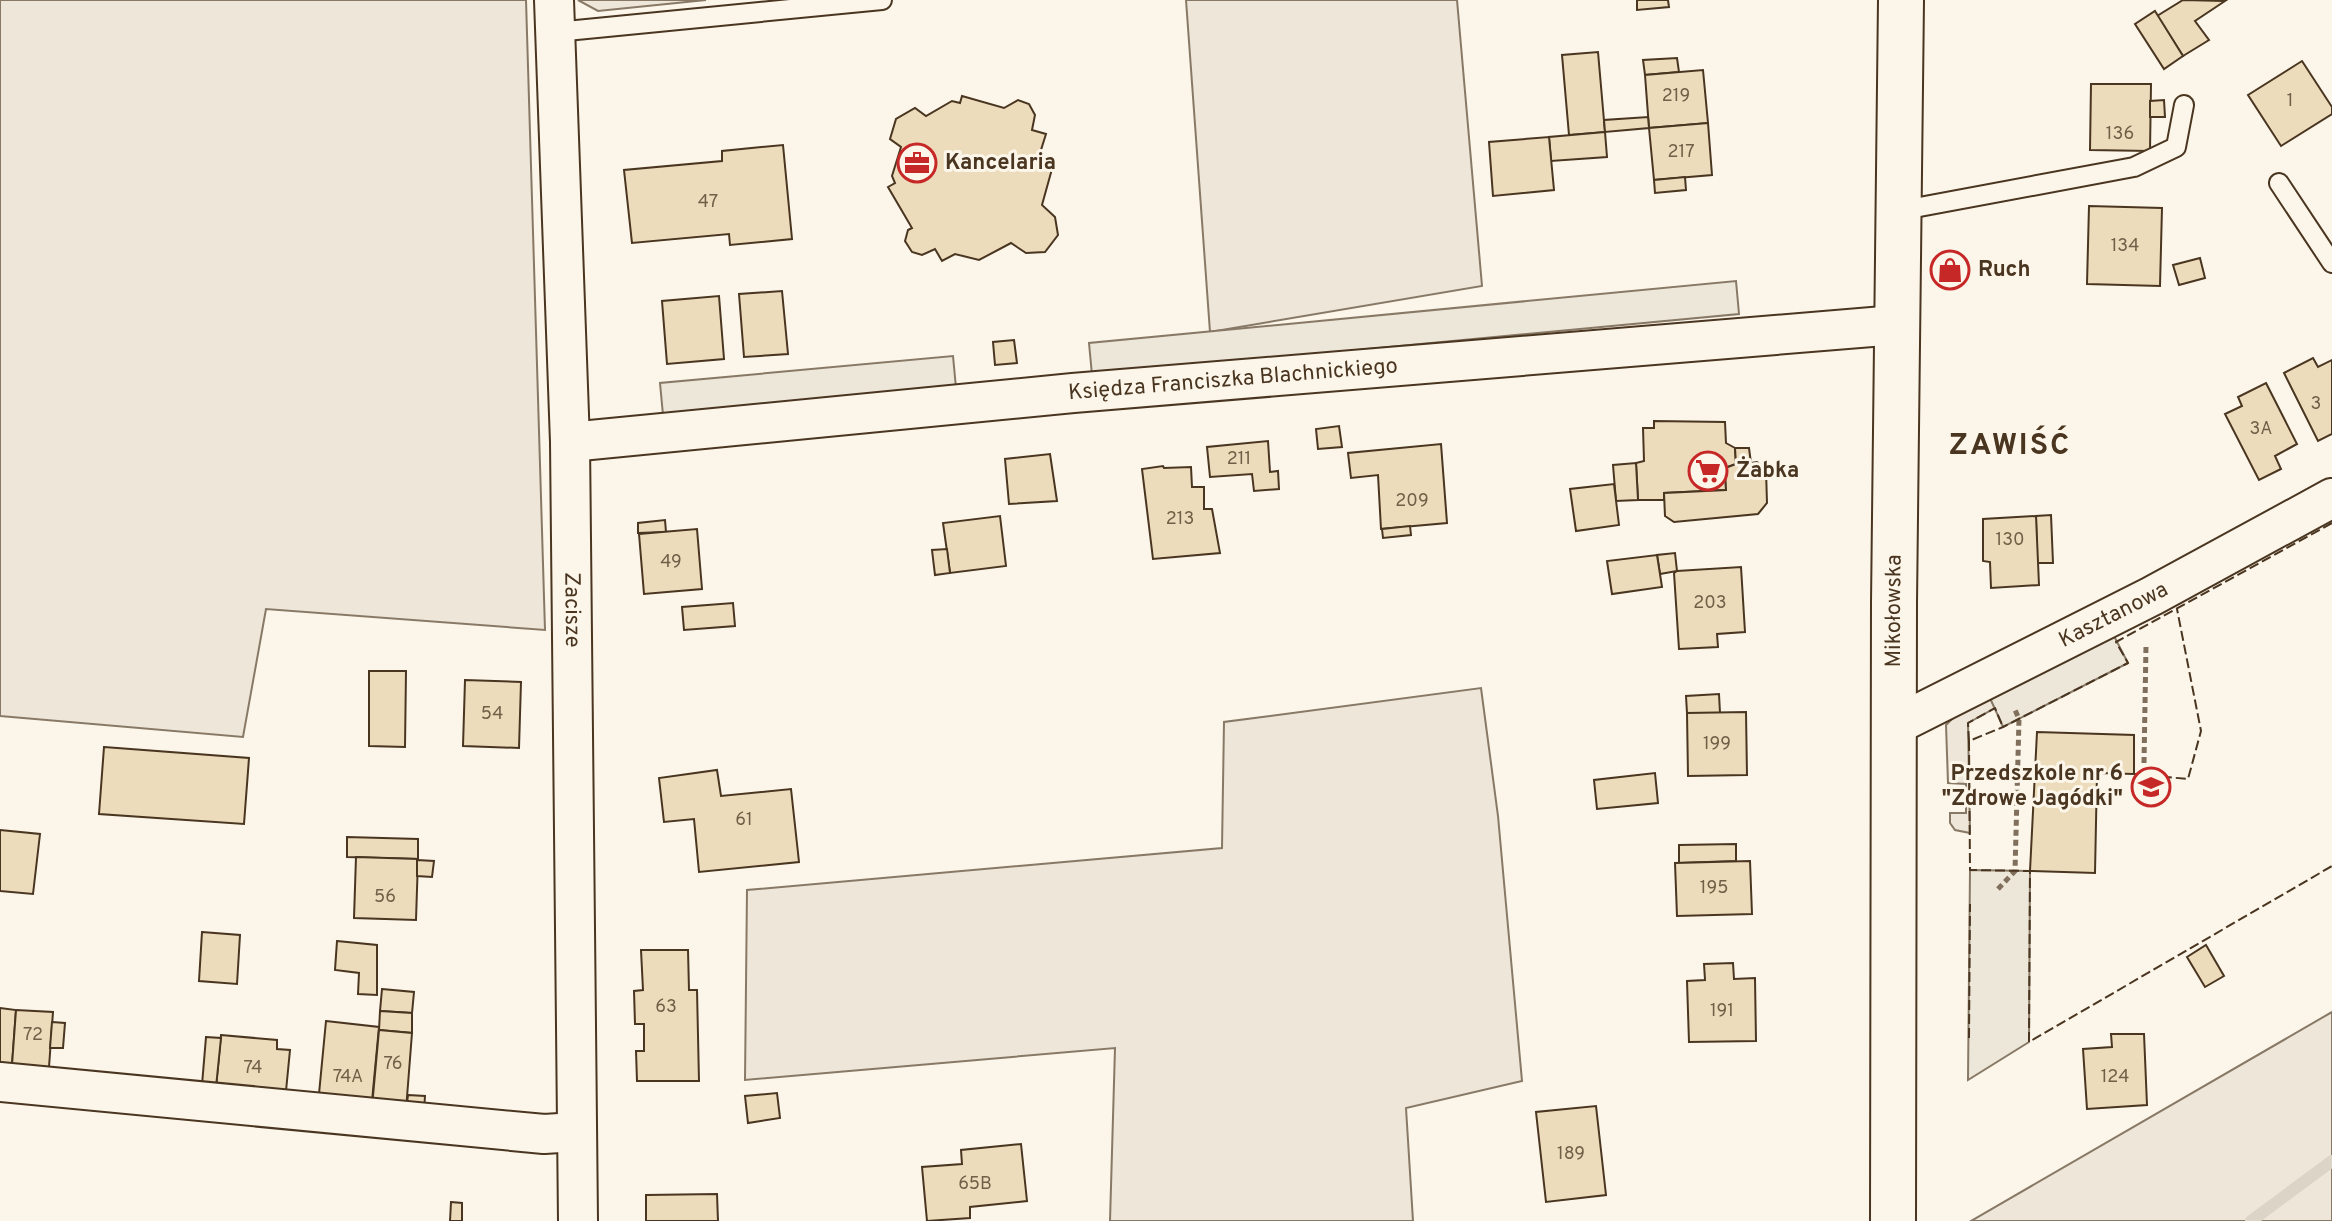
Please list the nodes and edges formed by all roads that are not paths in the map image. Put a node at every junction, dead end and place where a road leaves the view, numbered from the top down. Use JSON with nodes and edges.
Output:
{"nodes":[{"id":1,"x":882,"y":0,"type":"edge"},
{"id":2,"x":1901,"y":0,"type":"edge"},
{"id":3,"x":555,"y":16,"type":"edge"},
{"id":4,"x":2184,"y":105,"type":"dead end"},
{"id":5,"x":2279,"y":183,"type":"dead end"},
{"id":6,"x":1898,"y":211,"type":"junction"},
{"id":7,"x":2332,"y":263,"type":"edge"},
{"id":8,"x":1896,"y":325,"type":"junction"},
{"id":9,"x":570,"y":442,"type":"junction"},
{"id":10,"x":2332,"y":498,"type":"edge"},
{"id":11,"x":1894,"y":726,"type":"junction"},
{"id":12,"x":0,"y":1082,"type":"edge"},
{"id":13,"x":576,"y":1132,"type":"junction"},
{"id":14,"x":578,"y":1221,"type":"edge"},
{"id":15,"x":1893,"y":1221,"type":"edge"}],
"edges":[{"from":1,"to":3,"type":"lane"},
{"from":2,"to":6,"type":"main road","name":"Mikołowska"},
{"from":3,"to":9,"type":"street","name":"Zacisze"},
{"from":4,"to":6,"type":"lane"},
{"from":5,"to":7,"type":"lane"},
{"from":6,"to":8,"type":"main road","name":"Mikołowska"},
{"from":8,"to":9,"type":"street","name":"Księdza Franciszka Blachnickiego"},
{"from":8,"to":11,"type":"main road","name":"Mikołowska"},
{"from":9,"to":13,"type":"street","name":"Zacisze"},
{"from":10,"to":11,"type":"street","name":"Kasztanowa"},
{"from":11,"to":15,"type":"main road","name":"Mikołowska"},
{"from":12,"to":13,"type":"street"},
{"from":13,"to":14,"type":"street","name":"Zacisze"}]}
